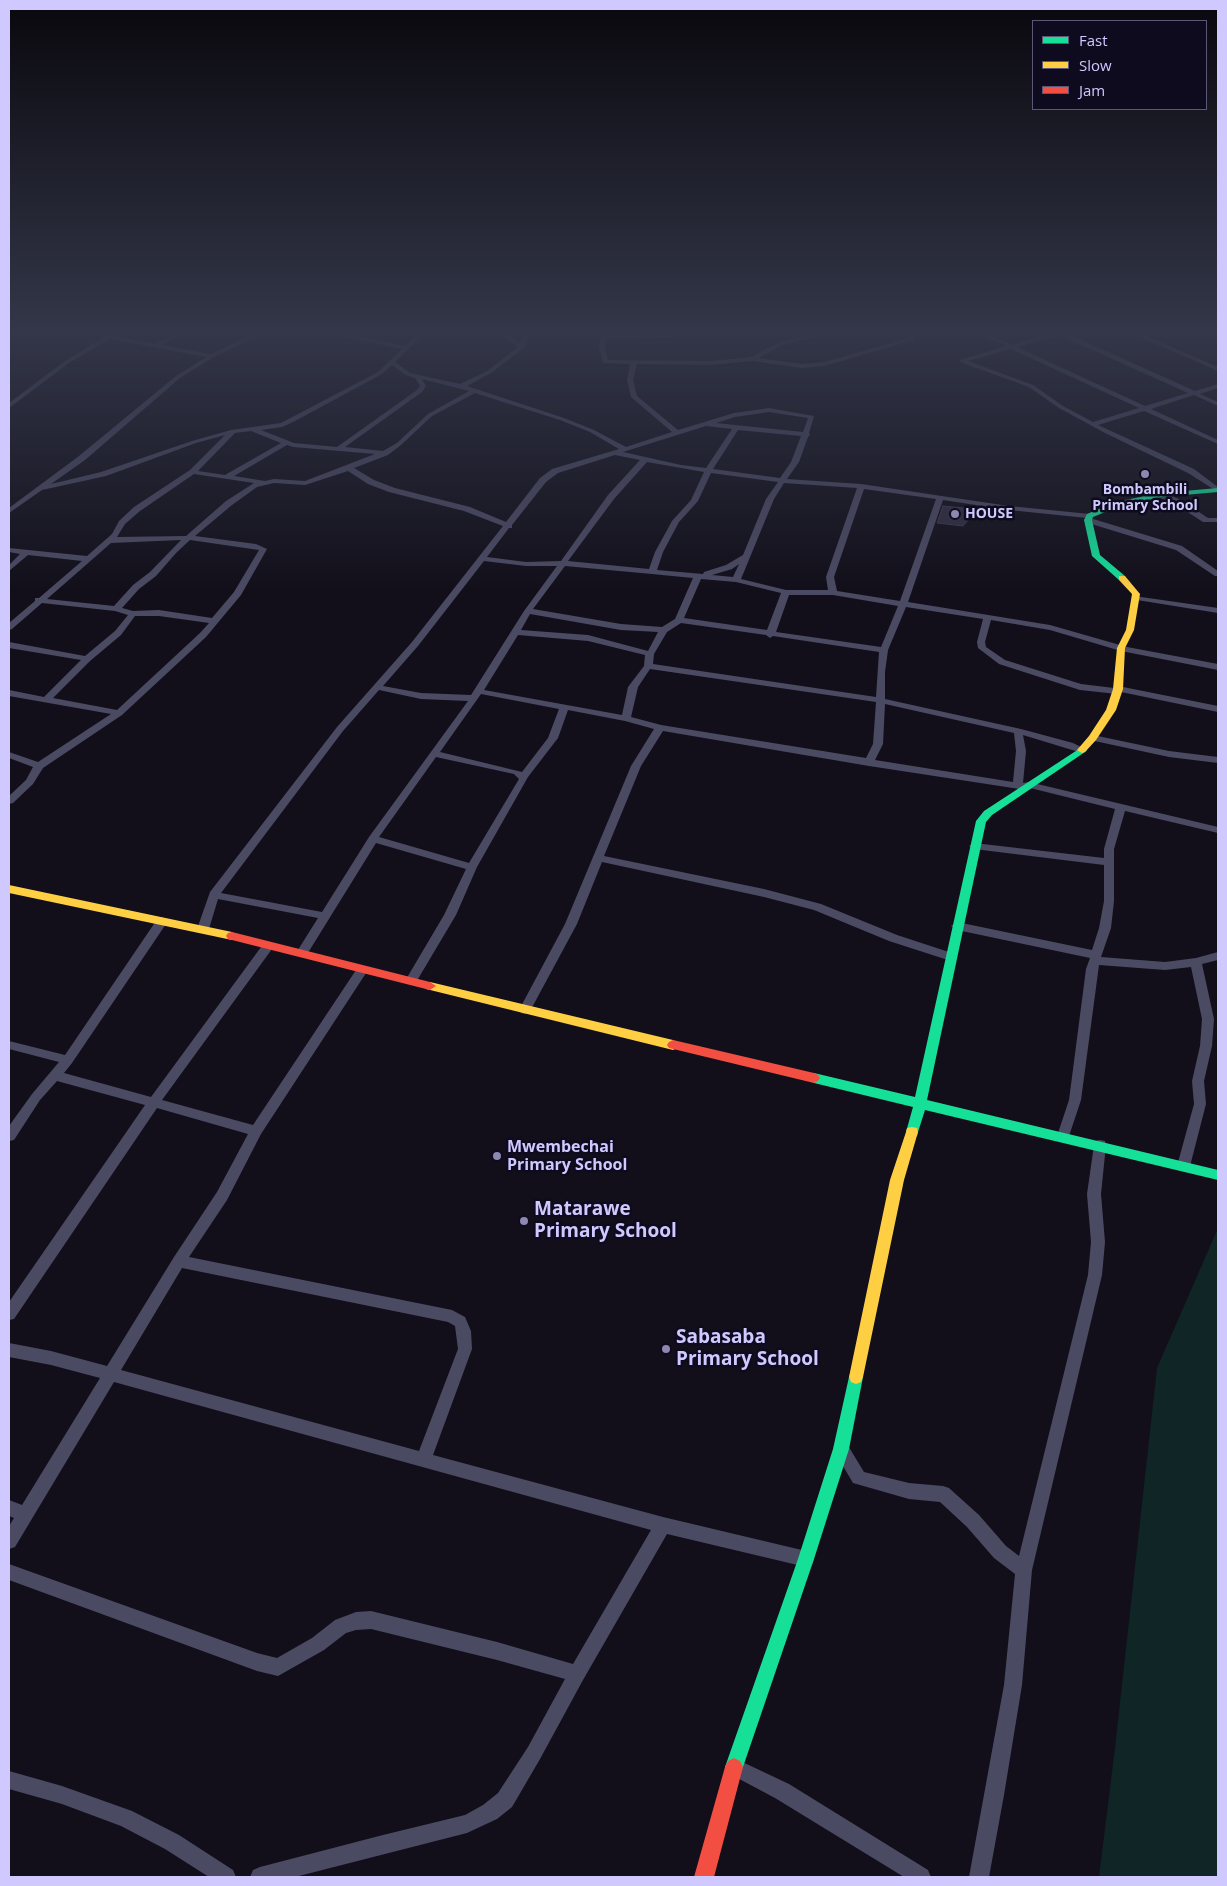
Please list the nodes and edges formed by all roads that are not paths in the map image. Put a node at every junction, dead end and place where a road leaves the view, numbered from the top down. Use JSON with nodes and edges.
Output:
{"nodes":[{"id":1,"x":129,"y":418,"type":"edge"},
{"id":2,"x":297,"y":418,"type":"edge"},
{"id":3,"x":382,"y":418,"type":"edge"},
{"id":4,"x":427,"y":418,"type":"edge"},
{"id":5,"x":559,"y":418,"type":"edge"},
{"id":6,"x":660,"y":418,"type":"edge"},
{"id":7,"x":723,"y":418,"type":"edge"},
{"id":8,"x":812,"y":418,"type":"edge"},
{"id":9,"x":1082,"y":418,"type":"edge"},
{"id":10,"x":1114,"y":418,"type":"edge"},
{"id":11,"x":1169,"y":418,"type":"edge"},
{"id":12,"x":701,"y":424,"type":"junction"},
{"id":13,"x":1093,"y":424,"type":"junction"},
{"id":14,"x":253,"y":429,"type":"junction"},
{"id":15,"x":735,"y":429,"type":"junction"},
{"id":16,"x":233,"y":431,"type":"junction"},
{"id":17,"x":676,"y":432,"type":"junction"},
{"id":18,"x":806,"y":435,"type":"junction"},
{"id":19,"x":1218,"y":442,"type":"edge"},
{"id":20,"x":285,"y":444,"type":"junction"},
{"id":21,"x":623,"y":448,"type":"junction"},
{"id":22,"x":338,"y":449,"type":"junction"},
{"id":23,"x":612,"y":452,"type":"junction"},
{"id":24,"x":385,"y":453,"type":"junction"},
{"id":25,"x":644,"y":460,"type":"junction"},
{"id":26,"x":349,"y":468,"type":"junction"},
{"id":27,"x":709,"y":469,"type":"junction"},
{"id":28,"x":193,"y":472,"type":"junction"},
{"id":29,"x":228,"y":476,"type":"junction"},
{"id":30,"x":785,"y":480,"type":"junction"},
{"id":31,"x":262,"y":482,"type":"junction"},
{"id":32,"x":862,"y":486,"type":"junction"},
{"id":33,"x":38,"y":489,"type":"junction"},
{"id":34,"x":1218,"y":490,"type":"edge"},
{"id":35,"x":1161,"y":495,"type":"junction"},
{"id":36,"x":940,"y":499,"type":"junction"},
{"id":37,"x":9,"y":511,"type":"edge"},
{"id":38,"x":1088,"y":518,"type":"junction"},
{"id":39,"x":1218,"y":520,"type":"edge"},
{"id":40,"x":509,"y":526,"type":"junction"},
{"id":41,"x":189,"y":538,"type":"junction"},
{"id":42,"x":109,"y":541,"type":"junction"},
{"id":43,"x":9,"y":550,"type":"edge"},
{"id":44,"x":26,"y":552,"type":"junction"},
{"id":45,"x":747,"y":554,"type":"junction"},
{"id":46,"x":89,"y":559,"type":"junction"},
{"id":47,"x":484,"y":559,"type":"junction"},
{"id":48,"x":564,"y":562,"type":"junction"},
{"id":49,"x":9,"y":569,"type":"edge"},
{"id":50,"x":652,"y":572,"type":"junction"},
{"id":51,"x":1218,"y":574,"type":"edge"},
{"id":52,"x":702,"y":575,"type":"junction"},
{"id":53,"x":736,"y":580,"type":"junction"},
{"id":54,"x":786,"y":592,"type":"junction"},
{"id":55,"x":833,"y":593,"type":"junction"},
{"id":56,"x":1136,"y":598,"type":"junction"},
{"id":57,"x":38,"y":600,"type":"junction"},
{"id":58,"x":903,"y":604,"type":"junction"},
{"id":59,"x":116,"y":609,"type":"junction"},
{"id":60,"x":1218,"y":611,"type":"edge"},
{"id":61,"x":528,"y":612,"type":"junction"},
{"id":62,"x":134,"y":614,"type":"junction"},
{"id":63,"x":988,"y":617,"type":"junction"},
{"id":64,"x":679,"y":620,"type":"junction"},
{"id":65,"x":214,"y":621,"type":"junction"},
{"id":66,"x":9,"y":627,"type":"edge"},
{"id":67,"x":664,"y":630,"type":"junction"},
{"id":68,"x":516,"y":632,"type":"junction"},
{"id":69,"x":770,"y":635,"type":"junction"},
{"id":70,"x":9,"y":645,"type":"edge"},
{"id":71,"x":1122,"y":648,"type":"junction"},
{"id":72,"x":884,"y":650,"type":"junction"},
{"id":73,"x":650,"y":654,"type":"junction"},
{"id":74,"x":87,"y":659,"type":"junction"},
{"id":75,"x":648,"y":666,"type":"junction"},
{"id":76,"x":1218,"y":666,"type":"edge"},
{"id":77,"x":376,"y":687,"type":"junction"},
{"id":78,"x":1117,"y":690,"type":"junction"},
{"id":79,"x":9,"y":693,"type":"edge"},
{"id":80,"x":475,"y":694,"type":"junction"},
{"id":81,"x":46,"y":700,"type":"junction"},
{"id":82,"x":879,"y":700,"type":"junction"},
{"id":83,"x":565,"y":706,"type":"junction"},
{"id":84,"x":1218,"y":709,"type":"edge"},
{"id":85,"x":119,"y":713,"type":"junction"},
{"id":86,"x":626,"y":718,"type":"junction"},
{"id":87,"x":660,"y":728,"type":"junction"},
{"id":88,"x":1018,"y":732,"type":"junction"},
{"id":89,"x":1094,"y":738,"type":"junction"},
{"id":90,"x":1082,"y":750,"type":"junction"},
{"id":91,"x":435,"y":754,"type":"junction"},
{"id":92,"x":9,"y":755,"type":"edge"},
{"id":93,"x":1218,"y":760,"type":"edge"},
{"id":94,"x":869,"y":763,"type":"junction"},
{"id":95,"x":39,"y":766,"type":"junction"},
{"id":96,"x":524,"y":776,"type":"junction"},
{"id":97,"x":1024,"y":786,"type":"junction"},
{"id":98,"x":9,"y":801,"type":"edge"},
{"id":99,"x":1121,"y":807,"type":"junction"},
{"id":100,"x":1218,"y":830,"type":"edge"},
{"id":101,"x":373,"y":839,"type":"junction"},
{"id":102,"x":974,"y":846,"type":"junction"},
{"id":103,"x":600,"y":858,"type":"junction"},
{"id":104,"x":1110,"y":862,"type":"junction"},
{"id":105,"x":472,"y":867,"type":"junction"},
{"id":106,"x":9,"y":888,"type":"edge"},
{"id":107,"x":214,"y":895,"type":"junction"},
{"id":108,"x":326,"y":916,"type":"junction"},
{"id":109,"x":162,"y":921,"type":"junction"},
{"id":110,"x":957,"y":926,"type":"junction"},
{"id":111,"x":202,"y":929,"type":"junction"},
{"id":112,"x":268,"y":946,"type":"junction"},
{"id":113,"x":302,"y":953,"type":"junction"},
{"id":114,"x":1218,"y":956,"type":"edge"},
{"id":115,"x":951,"y":957,"type":"junction"},
{"id":116,"x":1095,"y":958,"type":"junction"},
{"id":117,"x":1196,"y":962,"type":"junction"},
{"id":118,"x":362,"y":970,"type":"junction"},
{"id":119,"x":411,"y":981,"type":"junction"},
{"id":120,"x":525,"y":1010,"type":"junction"},
{"id":121,"x":9,"y":1045,"type":"edge"},
{"id":122,"x":68,"y":1060,"type":"junction"},
{"id":123,"x":54,"y":1075,"type":"junction"},
{"id":124,"x":154,"y":1102,"type":"junction"},
{"id":125,"x":920,"y":1104,"type":"junction"},
{"id":126,"x":256,"y":1132,"type":"junction"},
{"id":127,"x":9,"y":1136,"type":"edge"},
{"id":128,"x":1062,"y":1136,"type":"junction"},
{"id":129,"x":1100,"y":1145,"type":"junction"},
{"id":130,"x":1184,"y":1166,"type":"junction"},
{"id":131,"x":1218,"y":1175,"type":"edge"},
{"id":132,"x":179,"y":1261,"type":"junction"},
{"id":133,"x":9,"y":1314,"type":"edge"},
{"id":134,"x":9,"y":1350,"type":"edge"},
{"id":135,"x":111,"y":1376,"type":"junction"},
{"id":136,"x":841,"y":1449,"type":"junction"},
{"id":137,"x":424,"y":1459,"type":"junction"},
{"id":138,"x":9,"y":1508,"type":"edge"},
{"id":139,"x":26,"y":1514,"type":"junction"},
{"id":140,"x":663,"y":1525,"type":"junction"},
{"id":141,"x":9,"y":1541,"type":"edge"},
{"id":142,"x":806,"y":1559,"type":"junction"},
{"id":143,"x":1024,"y":1570,"type":"junction"},
{"id":144,"x":9,"y":1572,"type":"edge"},
{"id":145,"x":577,"y":1674,"type":"junction"},
{"id":146,"x":734,"y":1768,"type":"junction"},
{"id":147,"x":9,"y":1780,"type":"edge"},
{"id":148,"x":226,"y":1877,"type":"edge"},
{"id":149,"x":260,"y":1877,"type":"edge"},
{"id":150,"x":704,"y":1877,"type":"edge"},
{"id":151,"x":921,"y":1877,"type":"edge"},
{"id":152,"x":979,"y":1877,"type":"edge"}],
"edges":[{"from":1,"to":33,"type":"street"},
{"from":2,"to":14,"type":"street"},
{"from":3,"to":22,"type":"street"},
{"from":4,"to":24,"type":"street"},
{"from":5,"to":21,"type":"street"},
{"from":6,"to":17,"type":"street"},
{"from":7,"to":12,"type":"street"},
{"from":8,"to":18,"type":"street"},
{"from":9,"to":13,"type":"street"},
{"from":10,"to":13,"type":"street"},
{"from":11,"to":19,"type":"street"},
{"from":12,"to":15,"type":"street"},
{"from":12,"to":17,"type":"street"},
{"from":13,"to":34,"type":"street"},
{"from":14,"to":16,"type":"street"},
{"from":14,"to":20,"type":"street"},
{"from":15,"to":18,"type":"street"},
{"from":15,"to":27,"type":"street"},
{"from":16,"to":28,"type":"street"},
{"from":16,"to":33,"type":"street"},
{"from":17,"to":21,"type":"street"},
{"from":18,"to":30,"type":"street"},
{"from":20,"to":22,"type":"street"},
{"from":20,"to":29,"type":"street"},
{"from":21,"to":23,"type":"street"},
{"from":22,"to":24,"type":"street"},
{"from":23,"to":25,"type":"street"},
{"from":23,"to":40,"type":"street"},
{"from":24,"to":26,"type":"street"},
{"from":25,"to":27,"type":"street"},
{"from":25,"to":48,"type":"street"},
{"from":26,"to":31,"type":"street"},
{"from":26,"to":40,"type":"street"},
{"from":27,"to":30,"type":"street"},
{"from":27,"to":50,"type":"street"},
{"from":28,"to":29,"type":"street"},
{"from":28,"to":42,"type":"street"},
{"from":29,"to":31,"type":"street"},
{"from":30,"to":32,"type":"street"},
{"from":30,"to":45,"type":"street"},
{"from":31,"to":41,"type":"street"},
{"from":32,"to":36,"type":"street"},
{"from":32,"to":55,"type":"street"},
{"from":33,"to":37,"type":"street"},
{"from":34,"to":35,"type":"street"},
{"from":35,"to":38,"type":"street"},
{"from":35,"to":39,"type":"street"},
{"from":36,"to":38,"type":"street"},
{"from":36,"to":58,"type":"street"},
{"from":38,"to":51,"type":"street"},
{"from":38,"to":56,"type":"street"},
{"from":40,"to":47,"type":"street"},
{"from":41,"to":42,"type":"street"},
{"from":41,"to":59,"type":"street"},
{"from":41,"to":65,"type":"street"},
{"from":42,"to":46,"type":"street"},
{"from":43,"to":44,"type":"street"},
{"from":44,"to":46,"type":"street"},
{"from":44,"to":49,"type":"street"},
{"from":45,"to":52,"type":"street"},
{"from":45,"to":53,"type":"street"},
{"from":46,"to":57,"type":"street"},
{"from":47,"to":48,"type":"street"},
{"from":47,"to":77,"type":"street"},
{"from":48,"to":50,"type":"street"},
{"from":48,"to":61,"type":"street"},
{"from":50,"to":52,"type":"street"},
{"from":52,"to":53,"type":"street"},
{"from":52,"to":64,"type":"street"},
{"from":53,"to":54,"type":"street"},
{"from":54,"to":55,"type":"street"},
{"from":54,"to":69,"type":"street"},
{"from":55,"to":58,"type":"street"},
{"from":56,"to":60,"type":"street"},
{"from":56,"to":71,"type":"street"},
{"from":57,"to":59,"type":"street"},
{"from":57,"to":66,"type":"street"},
{"from":58,"to":63,"type":"street"},
{"from":58,"to":72,"type":"street"},
{"from":59,"to":62,"type":"street"},
{"from":61,"to":67,"type":"street"},
{"from":61,"to":68,"type":"street"},
{"from":62,"to":65,"type":"street"},
{"from":62,"to":74,"type":"street"},
{"from":63,"to":71,"type":"street"},
{"from":63,"to":78,"type":"street"},
{"from":64,"to":67,"type":"street"},
{"from":64,"to":69,"type":"street"},
{"from":65,"to":85,"type":"street"},
{"from":67,"to":73,"type":"street"},
{"from":68,"to":73,"type":"street"},
{"from":68,"to":80,"type":"street"},
{"from":69,"to":72,"type":"street"},
{"from":70,"to":74,"type":"street"},
{"from":71,"to":76,"type":"street"},
{"from":71,"to":78,"type":"street"},
{"from":72,"to":82,"type":"street"},
{"from":73,"to":75,"type":"street"},
{"from":74,"to":81,"type":"street"},
{"from":75,"to":82,"type":"street"},
{"from":75,"to":86,"type":"street"},
{"from":77,"to":80,"type":"street"},
{"from":77,"to":107,"type":"street"},
{"from":78,"to":84,"type":"street"},
{"from":78,"to":89,"type":"street"},
{"from":79,"to":81,"type":"street"},
{"from":80,"to":83,"type":"street"},
{"from":80,"to":91,"type":"street"},
{"from":81,"to":85,"type":"street"},
{"from":82,"to":88,"type":"street"},
{"from":82,"to":94,"type":"street"},
{"from":83,"to":86,"type":"street"},
{"from":83,"to":96,"type":"street"},
{"from":85,"to":95,"type":"street"},
{"from":86,"to":87,"type":"street"},
{"from":87,"to":94,"type":"street"},
{"from":87,"to":103,"type":"street"},
{"from":88,"to":90,"type":"street"},
{"from":88,"to":97,"type":"street"},
{"from":89,"to":90,"type":"street"},
{"from":89,"to":93,"type":"street"},
{"from":90,"to":97,"type":"street"},
{"from":91,"to":96,"type":"street"},
{"from":91,"to":101,"type":"street"},
{"from":92,"to":95,"type":"street"},
{"from":94,"to":97,"type":"street"},
{"from":95,"to":98,"type":"street"},
{"from":96,"to":105,"type":"street"},
{"from":97,"to":99,"type":"street"},
{"from":97,"to":102,"type":"street"},
{"from":99,"to":100,"type":"street"},
{"from":99,"to":104,"type":"street"},
{"from":101,"to":105,"type":"street"},
{"from":101,"to":108,"type":"street"},
{"from":102,"to":104,"type":"street"},
{"from":102,"to":110,"type":"street"},
{"from":103,"to":115,"type":"street"},
{"from":103,"to":120,"type":"street"},
{"from":104,"to":116,"type":"street"},
{"from":105,"to":119,"type":"street"},
{"from":106,"to":109,"type":"street"},
{"from":107,"to":108,"type":"street"},
{"from":107,"to":111,"type":"street"},
{"from":108,"to":113,"type":"street"},
{"from":109,"to":111,"type":"street"},
{"from":109,"to":122,"type":"street"},
{"from":110,"to":115,"type":"street"},
{"from":110,"to":116,"type":"street"},
{"from":111,"to":112,"type":"street"},
{"from":112,"to":113,"type":"street"},
{"from":112,"to":124,"type":"street"},
{"from":113,"to":118,"type":"street"},
{"from":114,"to":117,"type":"street"},
{"from":115,"to":125,"type":"street"},
{"from":116,"to":117,"type":"street"},
{"from":116,"to":128,"type":"street"},
{"from":117,"to":130,"type":"street"},
{"from":118,"to":119,"type":"street"},
{"from":118,"to":126,"type":"street"},
{"from":119,"to":120,"type":"street"},
{"from":120,"to":125,"type":"street"},
{"from":121,"to":122,"type":"street"},
{"from":122,"to":123,"type":"street"},
{"from":123,"to":124,"type":"street"},
{"from":123,"to":127,"type":"street"},
{"from":124,"to":126,"type":"street"},
{"from":124,"to":133,"type":"street"},
{"from":125,"to":128,"type":"street"},
{"from":125,"to":136,"type":"street"},
{"from":126,"to":132,"type":"street"},
{"from":128,"to":129,"type":"street"},
{"from":129,"to":130,"type":"street"},
{"from":129,"to":143,"type":"street"},
{"from":130,"to":131,"type":"street"},
{"from":132,"to":135,"type":"street"},
{"from":132,"to":137,"type":"street"},
{"from":134,"to":135,"type":"street"},
{"from":135,"to":137,"type":"street"},
{"from":135,"to":139,"type":"street"},
{"from":136,"to":142,"type":"street"},
{"from":136,"to":143,"type":"street"},
{"from":137,"to":140,"type":"street"},
{"from":138,"to":139,"type":"street"},
{"from":139,"to":141,"type":"street"},
{"from":140,"to":142,"type":"street"},
{"from":140,"to":145,"type":"street"},
{"from":142,"to":146,"type":"street"},
{"from":143,"to":152,"type":"street"},
{"from":144,"to":145,"type":"street"},
{"from":145,"to":149,"type":"street"},
{"from":146,"to":150,"type":"street"},
{"from":146,"to":151,"type":"street"},
{"from":147,"to":148,"type":"street"}]}
